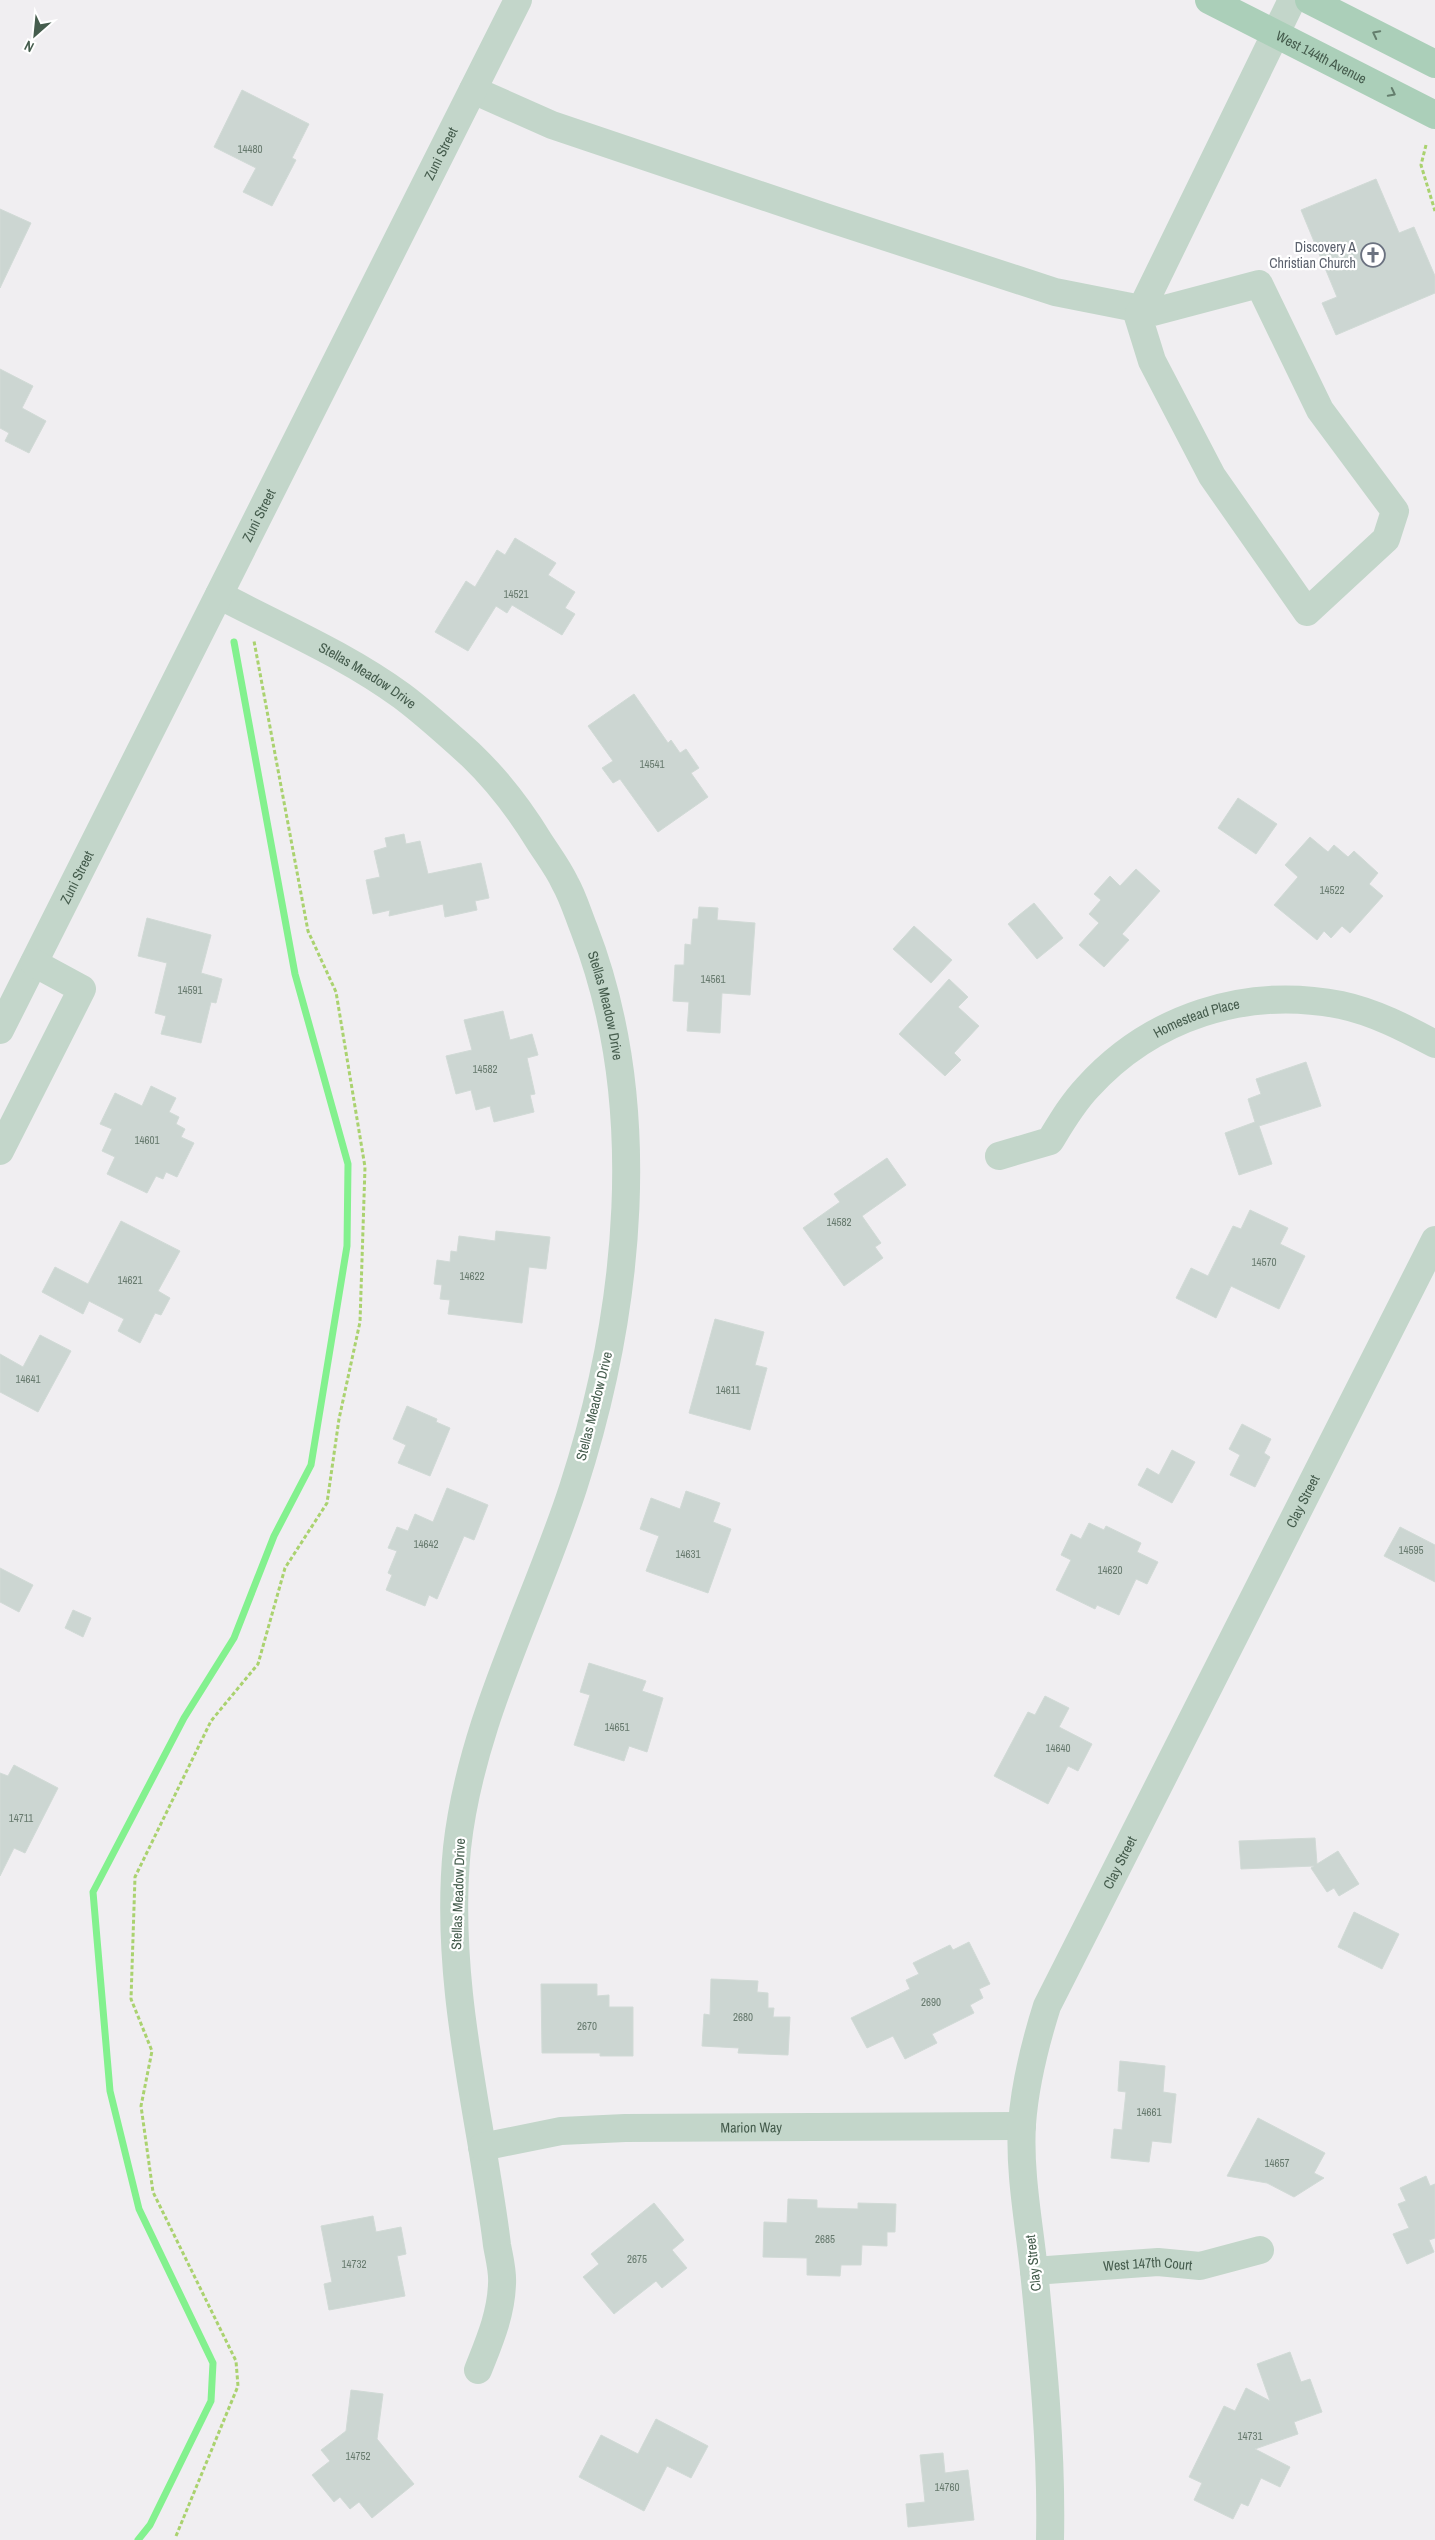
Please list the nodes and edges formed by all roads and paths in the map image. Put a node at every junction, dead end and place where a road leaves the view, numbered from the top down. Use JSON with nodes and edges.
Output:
{"nodes":[{"id":1,"x":518,"y":0,"type":"edge"},
{"id":2,"x":1209,"y":0,"type":"edge"},
{"id":3,"x":1292,"y":0,"type":"edge"},
{"id":4,"x":1308,"y":0,"type":"edge"},
{"id":5,"x":1275,"y":34,"type":"junction"},
{"id":6,"x":1435,"y":64,"type":"edge"},
{"id":7,"x":473,"y":90,"type":"junction"},
{"id":8,"x":1435,"y":115,"type":"edge"},
{"id":9,"x":1426,"y":145,"type":"dead end"},
{"id":10,"x":1435,"y":211,"type":"edge"},
{"id":11,"x":1140,"y":312,"type":"junction"},
{"id":12,"x":219,"y":595,"type":"junction"},
{"id":13,"x":262,"y":618,"type":"junction"},
{"id":14,"x":34,"y":963,"type":"junction"},
{"id":15,"x":0,"y":1030,"type":"edge"},
{"id":16,"x":1435,"y":1044,"type":"edge"},
{"id":17,"x":0,"y":1151,"type":"edge"},
{"id":18,"x":999,"y":1156,"type":"dead end"},
{"id":19,"x":1435,"y":1240,"type":"edge"},
{"id":20,"x":1022,"y":2126,"type":"junction"},
{"id":21,"x":482,"y":2147,"type":"junction"},
{"id":22,"x":1260,"y":2250,"type":"dead end"},
{"id":23,"x":1034,"y":2271,"type":"junction"},
{"id":24,"x":478,"y":2370,"type":"dead end"},
{"id":25,"x":176,"y":2536,"type":"dead end"},
{"id":26,"x":1050,"y":2540,"type":"edge"}],
"edges":[{"from":1,"to":7,"type":"street","name":"Zuni Street"},
{"from":2,"to":5,"type":"main road","name":"West 144th Avenue"},
{"from":3,"to":5,"type":"street"},
{"from":6,"to":4,"type":"main road","one_way":true},
{"from":5,"to":8,"type":"main road","name":"West 144th Avenue","one_way":true},
{"from":5,"to":11,"type":"street"},
{"from":7,"to":11,"type":"street"},
{"from":7,"to":12,"type":"street","name":"Zuni Street"},
{"from":9,"to":10,"type":"path"},
{"from":11,"to":11,"type":"street"},
{"from":12,"to":13,"type":"street","name":"Stellas Meadow Drive"},
{"from":12,"to":14,"type":"street","name":"Zuni Street"},
{"from":13,"to":21,"type":"street","name":"Stellas Meadow Drive"},
{"from":13,"to":25,"type":"path"},
{"from":14,"to":15,"type":"street","name":"Zuni Street"},
{"from":14,"to":17,"type":"street"},
{"from":16,"to":18,"type":"street","name":"Homestead Place"},
{"from":19,"to":20,"type":"street","name":"Clay Street"},
{"from":20,"to":21,"type":"street","name":"Marion Way"},
{"from":20,"to":23,"type":"street","name":"Clay Street"},
{"from":21,"to":24,"type":"street","name":"Stellas Meadow Drive"},
{"from":22,"to":23,"type":"street","name":"West 147th Court"},
{"from":23,"to":26,"type":"street","name":"Clay Street"}]}
